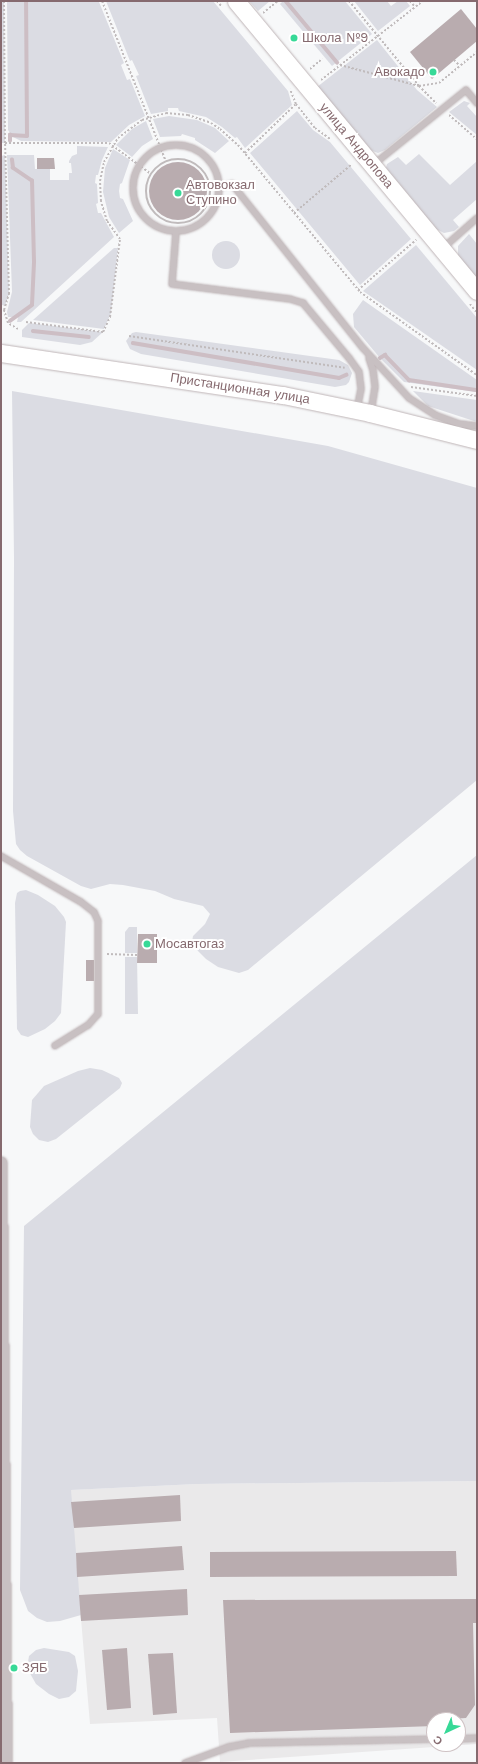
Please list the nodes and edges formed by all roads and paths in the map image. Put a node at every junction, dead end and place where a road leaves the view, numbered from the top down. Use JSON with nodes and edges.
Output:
{"nodes":[{"id":1,"x":4,"y":1,"type":"edge"},
{"id":2,"x":102,"y":1,"type":"edge"},
{"id":3,"x":217,"y":1,"type":"edge"},
{"id":4,"x":349,"y":1,"type":"edge"},
{"id":5,"x":410,"y":1,"type":"edge"},
{"id":6,"x":423,"y":1,"type":"edge"},
{"id":7,"x":231,"y":7,"type":"edge"},
{"id":8,"x":415,"y":7,"type":"junction"},
{"id":9,"x":378,"y":36,"type":"junction"},
{"id":10,"x":477,"y":52,"type":"edge"},
{"id":11,"x":322,"y":59,"type":"dead end"},
{"id":12,"x":454,"y":60,"type":"dead end"},
{"id":13,"x":340,"y":65,"type":"junction"},
{"id":14,"x":460,"y":66,"type":"junction"},
{"id":15,"x":308,"y":71,"type":"dead end"},
{"id":16,"x":316,"y":84,"type":"dead end"},
{"id":17,"x":418,"y":86,"type":"junction"},
{"id":18,"x":289,"y":88,"type":"dead end"},
{"id":19,"x":477,"y":103,"type":"edge"},
{"id":20,"x":443,"y":109,"type":"junction"},
{"id":21,"x":149,"y":117,"type":"junction"},
{"id":22,"x":477,"y":139,"type":"edge"},
{"id":23,"x":5,"y":143,"type":"junction"},
{"id":24,"x":112,"y":146,"type":"junction"},
{"id":25,"x":161,"y":148,"type":"junction"},
{"id":26,"x":245,"y":153,"type":"junction"},
{"id":27,"x":166,"y":162,"type":"junction"},
{"id":28,"x":352,"y":164,"type":"dead end"},
{"id":29,"x":140,"y":165,"type":"junction"},
{"id":30,"x":373,"y":166,"type":"junction"},
{"id":31,"x":151,"y":174,"type":"junction"},
{"id":32,"x":220,"y":187,"type":"junction"},
{"id":33,"x":294,"y":213,"type":"junction"},
{"id":34,"x":477,"y":218,"type":"edge"},
{"id":35,"x":176,"y":232,"type":"junction"},
{"id":36,"x":416,"y":240,"type":"dead end"},
{"id":37,"x":442,"y":249,"type":"junction"},
{"id":38,"x":358,"y":291,"type":"junction"},
{"id":39,"x":477,"y":291,"type":"edge"},
{"id":40,"x":26,"y":322,"type":"dead end"},
{"id":41,"x":18,"y":329,"type":"dead end"},
{"id":42,"x":129,"y":336,"type":"dead end"},
{"id":43,"x":363,"y":348,"type":"junction"},
{"id":44,"x":1,"y":353,"type":"edge"},
{"id":45,"x":357,"y":369,"type":"junction"},
{"id":46,"x":477,"y":375,"type":"edge"},
{"id":47,"x":408,"y":386,"type":"dead end"},
{"id":48,"x":477,"y":396,"type":"edge"},
{"id":49,"x":364,"y":411,"type":"junction"},
{"id":50,"x":477,"y":426,"type":"edge"},
{"id":51,"x":477,"y":432,"type":"edge"},
{"id":52,"x":460,"y":435,"type":"junction"},
{"id":53,"x":477,"y":440,"type":"edge"},
{"id":54,"x":1,"y":856,"type":"edge"},
{"id":55,"x":99,"y":954,"type":"junction"},
{"id":56,"x":137,"y":955,"type":"dead end"},
{"id":57,"x":55,"y":1046,"type":"dead end"},
{"id":58,"x":1,"y":1163,"type":"edge"},
{"id":59,"x":2,"y":1441,"type":"edge"},
{"id":60,"x":477,"y":1738,"type":"edge"},
{"id":61,"x":426,"y":1739,"type":"edge"},
{"id":62,"x":466,"y":1739,"type":"edge"},
{"id":63,"x":6,"y":1763,"type":"edge"},
{"id":64,"x":185,"y":1763,"type":"edge"}],
"edges":[{"from":1,"to":23,"type":"path"},
{"from":2,"to":21,"type":"path"},
{"from":3,"to":7,"type":"path"},
{"from":4,"to":9,"type":"path"},
{"from":5,"to":8,"type":"path"},
{"from":6,"to":8,"type":"path"},
{"from":7,"to":30,"type":"main road","name":"улица Андропова"},
{"from":8,"to":9,"type":"path"},
{"from":9,"to":13,"type":"path"},
{"from":9,"to":17,"type":"path"},
{"from":10,"to":14,"type":"path"},
{"from":11,"to":15,"type":"path"},
{"from":12,"to":14,"type":"path"},
{"from":13,"to":16,"type":"path"},
{"from":13,"to":17,"type":"path"},
{"from":14,"to":17,"type":"path"},
{"from":17,"to":20,"type":"path"},
{"from":18,"to":26,"type":"path"},
{"from":19,"to":20,"type":"lane"},
{"from":20,"to":22,"type":"path"},
{"from":20,"to":30,"type":"lane"},
{"from":21,"to":24,"type":"path"},
{"from":21,"to":25,"type":"path"},
{"from":21,"to":26,"type":"path"},
{"from":23,"to":24,"type":"path"},
{"from":23,"to":41,"type":"path"},
{"from":24,"to":29,"type":"path"},
{"from":24,"to":40,"type":"path"},
{"from":25,"to":27,"type":"path"},
{"from":25,"to":29,"type":"lane"},
{"from":25,"to":32,"type":"lane"},
{"from":26,"to":33,"type":"path"},
{"from":27,"to":31,"type":"path"},
{"from":27,"to":31,"type":"path"},
{"from":28,"to":33,"type":"path"},
{"from":29,"to":31,"type":"path"},
{"from":29,"to":35,"type":"lane"},
{"from":30,"to":37,"type":"main road","name":"улица Андропова"},
{"from":32,"to":35,"type":"lane"},
{"from":32,"to":43,"type":"lane"},
{"from":33,"to":38,"type":"path"},
{"from":34,"to":37,"type":"lane"},
{"from":35,"to":45,"type":"lane"},
{"from":36,"to":38,"type":"path"},
{"from":37,"to":39,"type":"main road","name":"улица Андропова"},
{"from":38,"to":46,"type":"path"},
{"from":42,"to":45,"type":"path"},
{"from":43,"to":49,"type":"lane"},
{"from":43,"to":50,"type":"lane"},
{"from":44,"to":49,"type":"main road","name":"Пристанционная улица"},
{"from":45,"to":49,"type":"lane"},
{"from":47,"to":48,"type":"path"},
{"from":49,"to":52,"type":"main road","name":"Пристанционная улица"},
{"from":51,"to":52,"type":"main road"},
{"from":52,"to":53,"type":"main road","name":"Пристанционная улица"},
{"from":54,"to":55,"type":"lane"},
{"from":55,"to":56,"type":"path"},
{"from":55,"to":57,"type":"lane"},
{"from":58,"to":59,"type":"street"},
{"from":59,"to":63,"type":"street"},
{"from":60,"to":62,"type":"lane"},
{"from":61,"to":64,"type":"lane"}]}
